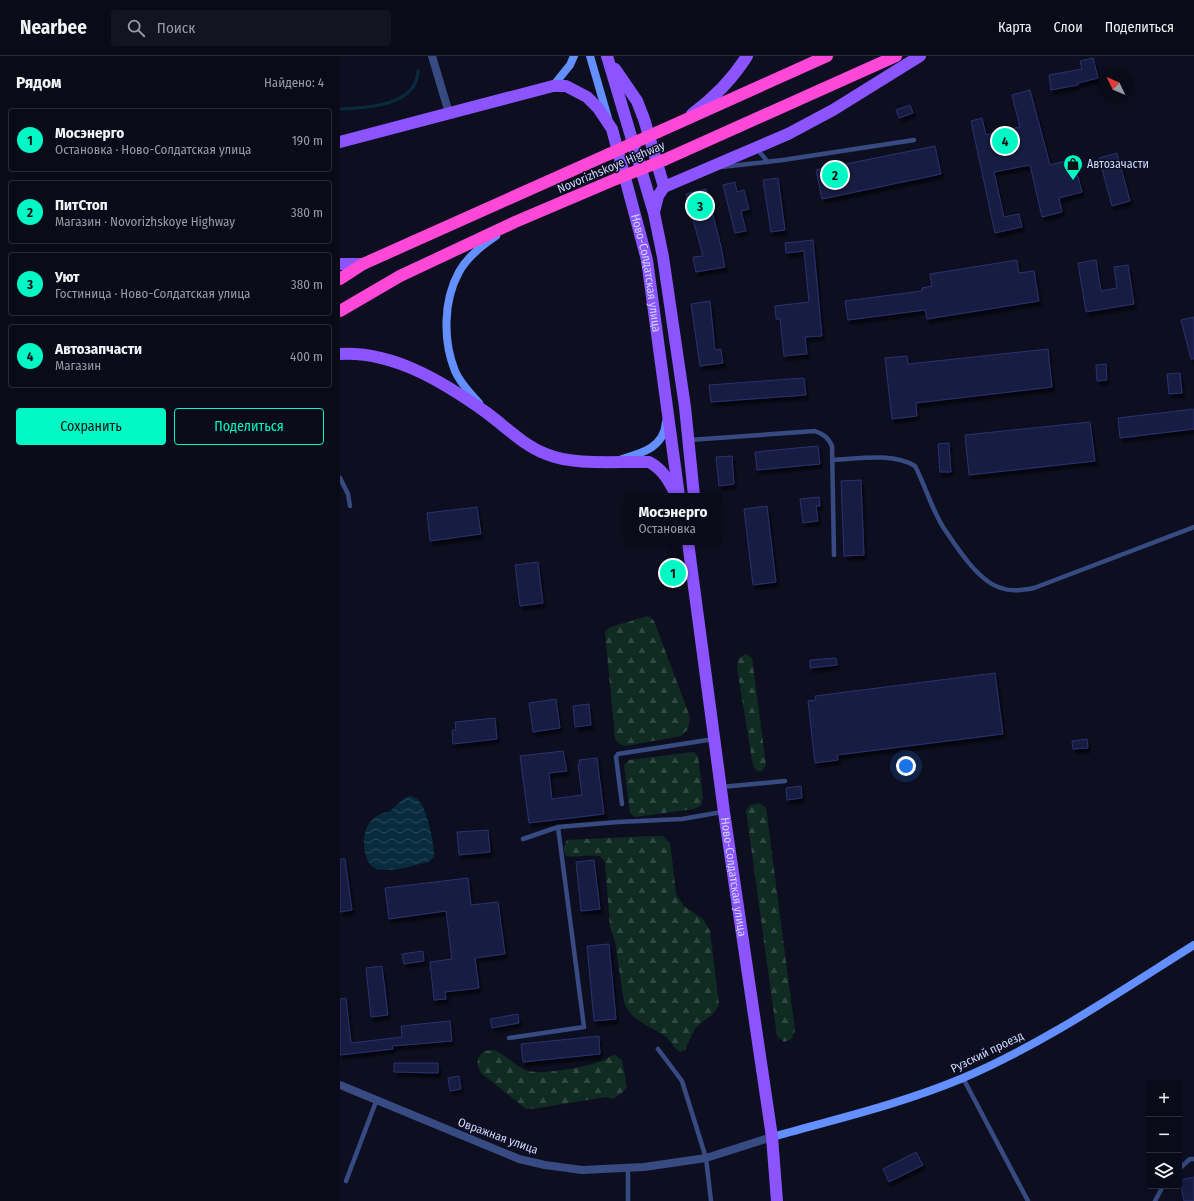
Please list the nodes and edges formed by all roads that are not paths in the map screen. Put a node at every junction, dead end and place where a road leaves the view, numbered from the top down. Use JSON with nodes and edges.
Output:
{"nodes":[{"id":1,"x":432,"y":56,"type":"edge"},
{"id":2,"x":574,"y":56,"type":"edge"},
{"id":3,"x":590,"y":56,"type":"edge"},
{"id":4,"x":607,"y":56,"type":"edge"},
{"id":5,"x":748,"y":56,"type":"edge"},
{"id":6,"x":827,"y":56,"type":"edge"},
{"id":7,"x":896,"y":56,"type":"edge"},
{"id":8,"x":920,"y":56,"type":"edge"},
{"id":9,"x":553,"y":86,"type":"junction"},
{"id":10,"x":449,"y":113,"type":"junction"},
{"id":11,"x":681,"y":122,"type":"junction"},
{"id":12,"x":612,"y":129,"type":"junction"},
{"id":13,"x":914,"y":140,"type":"dead end"},
{"id":14,"x":340,"y":142,"type":"edge"},
{"id":15,"x":756,"y":148,"type":"junction"},
{"id":16,"x":768,"y":162,"type":"junction"},
{"id":17,"x":705,"y":170,"type":"junction"},
{"id":18,"x":664,"y":187,"type":"junction"},
{"id":19,"x":654,"y":213,"type":"junction"},
{"id":20,"x":515,"y":222,"type":"junction"},
{"id":21,"x":340,"y":264,"type":"edge"},
{"id":22,"x":363,"y":264,"type":"junction"},
{"id":23,"x":340,"y":279,"type":"edge"},
{"id":24,"x":340,"y":310,"type":"edge"},
{"id":25,"x":340,"y":354,"type":"edge"},
{"id":26,"x":667,"y":412,"type":"junction"},
{"id":27,"x":487,"y":413,"type":"junction"},
{"id":28,"x":689,"y":440,"type":"junction"},
{"id":29,"x":832,"y":460,"type":"junction"},
{"id":30,"x":615,"y":461,"type":"junction"},
{"id":31,"x":340,"y":478,"type":"edge"},
{"id":32,"x":676,"y":493,"type":"edge"},
{"id":33,"x":678,"y":493,"type":"edge"},
{"id":34,"x":694,"y":493,"type":"edge"},
{"id":35,"x":350,"y":506,"type":"dead end"},
{"id":36,"x":1194,"y":527,"type":"edge"},
{"id":37,"x":690,"y":546,"type":"edge"},
{"id":38,"x":834,"y":555,"type":"dead end"},
{"id":39,"x":714,"y":739,"type":"junction"},
{"id":40,"x":785,"y":781,"type":"dead end"},
{"id":41,"x":721,"y":787,"type":"junction"},
{"id":42,"x":622,"y":804,"type":"dead end"},
{"id":43,"x":724,"y":812,"type":"junction"},
{"id":44,"x":558,"y":827,"type":"junction"},
{"id":45,"x":523,"y":839,"type":"dead end"},
{"id":46,"x":1194,"y":945,"type":"edge"},
{"id":47,"x":509,"y":1038,"type":"dead end"},
{"id":48,"x":658,"y":1049,"type":"dead end"},
{"id":49,"x":963,"y":1078,"type":"junction"},
{"id":50,"x":340,"y":1085,"type":"edge"},
{"id":51,"x":377,"y":1099,"type":"junction"},
{"id":52,"x":772,"y":1137,"type":"junction"},
{"id":53,"x":706,"y":1158,"type":"junction"},
{"id":54,"x":1194,"y":1159,"type":"edge"},
{"id":55,"x":1182,"y":1166,"type":"edge"},
{"id":56,"x":628,"y":1168,"type":"junction"},
{"id":57,"x":346,"y":1181,"type":"dead end"},
{"id":58,"x":1161,"y":1189,"type":"edge"},
{"id":59,"x":628,"y":1201,"type":"edge"},
{"id":60,"x":711,"y":1201,"type":"edge"},
{"id":61,"x":777,"y":1201,"type":"edge"},
{"id":62,"x":1028,"y":1201,"type":"edge"},
{"id":63,"x":1155,"y":1201,"type":"edge"}],
"edges":[{"from":1,"to":10,"type":"street"},
{"from":2,"to":9,"type":"street"},
{"from":3,"to":12,"type":"street","name":"Ново-Солдатская улица"},
{"from":4,"to":18,"type":"main road"},
{"from":4,"to":19,"type":"main road","name":"Ново-Солдатская улица"},
{"from":5,"to":11,"type":"main road"},
{"from":6,"to":11,"type":"highway","name":"Novorizhskoye Highway"},
{"from":7,"to":20,"type":"highway","name":"Novorizhskoye Highway","bridge":true},
{"from":8,"to":15,"type":"main road"},
{"from":9,"to":10,"type":"main road"},
{"from":9,"to":12,"type":"main road"},
{"from":10,"to":14,"type":"main road"},
{"from":11,"to":22,"type":"highway","name":"Novorizhskoye Highway","bridge":true},
{"from":12,"to":26,"type":"main road","name":"Ново-Солдатская улица"},
{"from":13,"to":16,"type":"lane"},
{"from":15,"to":16,"type":"lane"},
{"from":15,"to":17,"type":"main road"},
{"from":16,"to":17,"type":"lane"},
{"from":17,"to":18,"type":"main road"},
{"from":18,"to":19,"type":"main road"},
{"from":19,"to":28,"type":"main road","name":"Ново-Солдатская улица"},
{"from":20,"to":24,"type":"highway","name":"Novorizhskoye Highway"},
{"from":20,"to":27,"type":"street"},
{"from":21,"to":22,"type":"main road"},
{"from":22,"to":23,"type":"highway","name":"Novorizhskoye Highway"},
{"from":25,"to":27,"type":"main road"},
{"from":26,"to":30,"type":"street"},
{"from":26,"to":33,"type":"main road","name":"Ново-Солдатская улица"},
{"from":27,"to":30,"type":"main road"},
{"from":28,"to":29,"type":"lane"},
{"from":28,"to":34,"type":"main road","name":"Ново-Солдатская улица"},
{"from":29,"to":36,"type":"lane"},
{"from":29,"to":38,"type":"lane"},
{"from":30,"to":32,"type":"main road"},
{"from":31,"to":35,"type":"lane"},
{"from":37,"to":39,"type":"main road","name":"Ново-Солдатская улица"},
{"from":39,"to":41,"type":"main road","name":"Ново-Солдатская улица"},
{"from":39,"to":42,"type":"lane"},
{"from":40,"to":41,"type":"lane"},
{"from":41,"to":43,"type":"main road","name":"Ново-Солдатская улица"},
{"from":43,"to":44,"type":"lane"},
{"from":43,"to":52,"type":"main road","name":"Ново-Солдатская улица"},
{"from":44,"to":45,"type":"lane"},
{"from":44,"to":47,"type":"lane"},
{"from":46,"to":49,"type":"street","name":"Рузский проезд"},
{"from":48,"to":53,"type":"lane"},
{"from":49,"to":52,"type":"street","name":"Рузский проезд"},
{"from":49,"to":62,"type":"lane"},
{"from":50,"to":51,"type":"street","name":"Овражная улица"},
{"from":51,"to":56,"type":"street","name":"Овражная улица"},
{"from":51,"to":57,"type":"lane"},
{"from":52,"to":53,"type":"street","name":"Овражная улица"},
{"from":52,"to":61,"type":"main road","name":"Ново-Солдатская улица"},
{"from":53,"to":56,"type":"street","name":"Овражная улица"},
{"from":53,"to":60,"type":"lane"},
{"from":54,"to":55,"type":"lane"},
{"from":56,"to":59,"type":"lane"},
{"from":58,"to":63,"type":"lane"}]}
